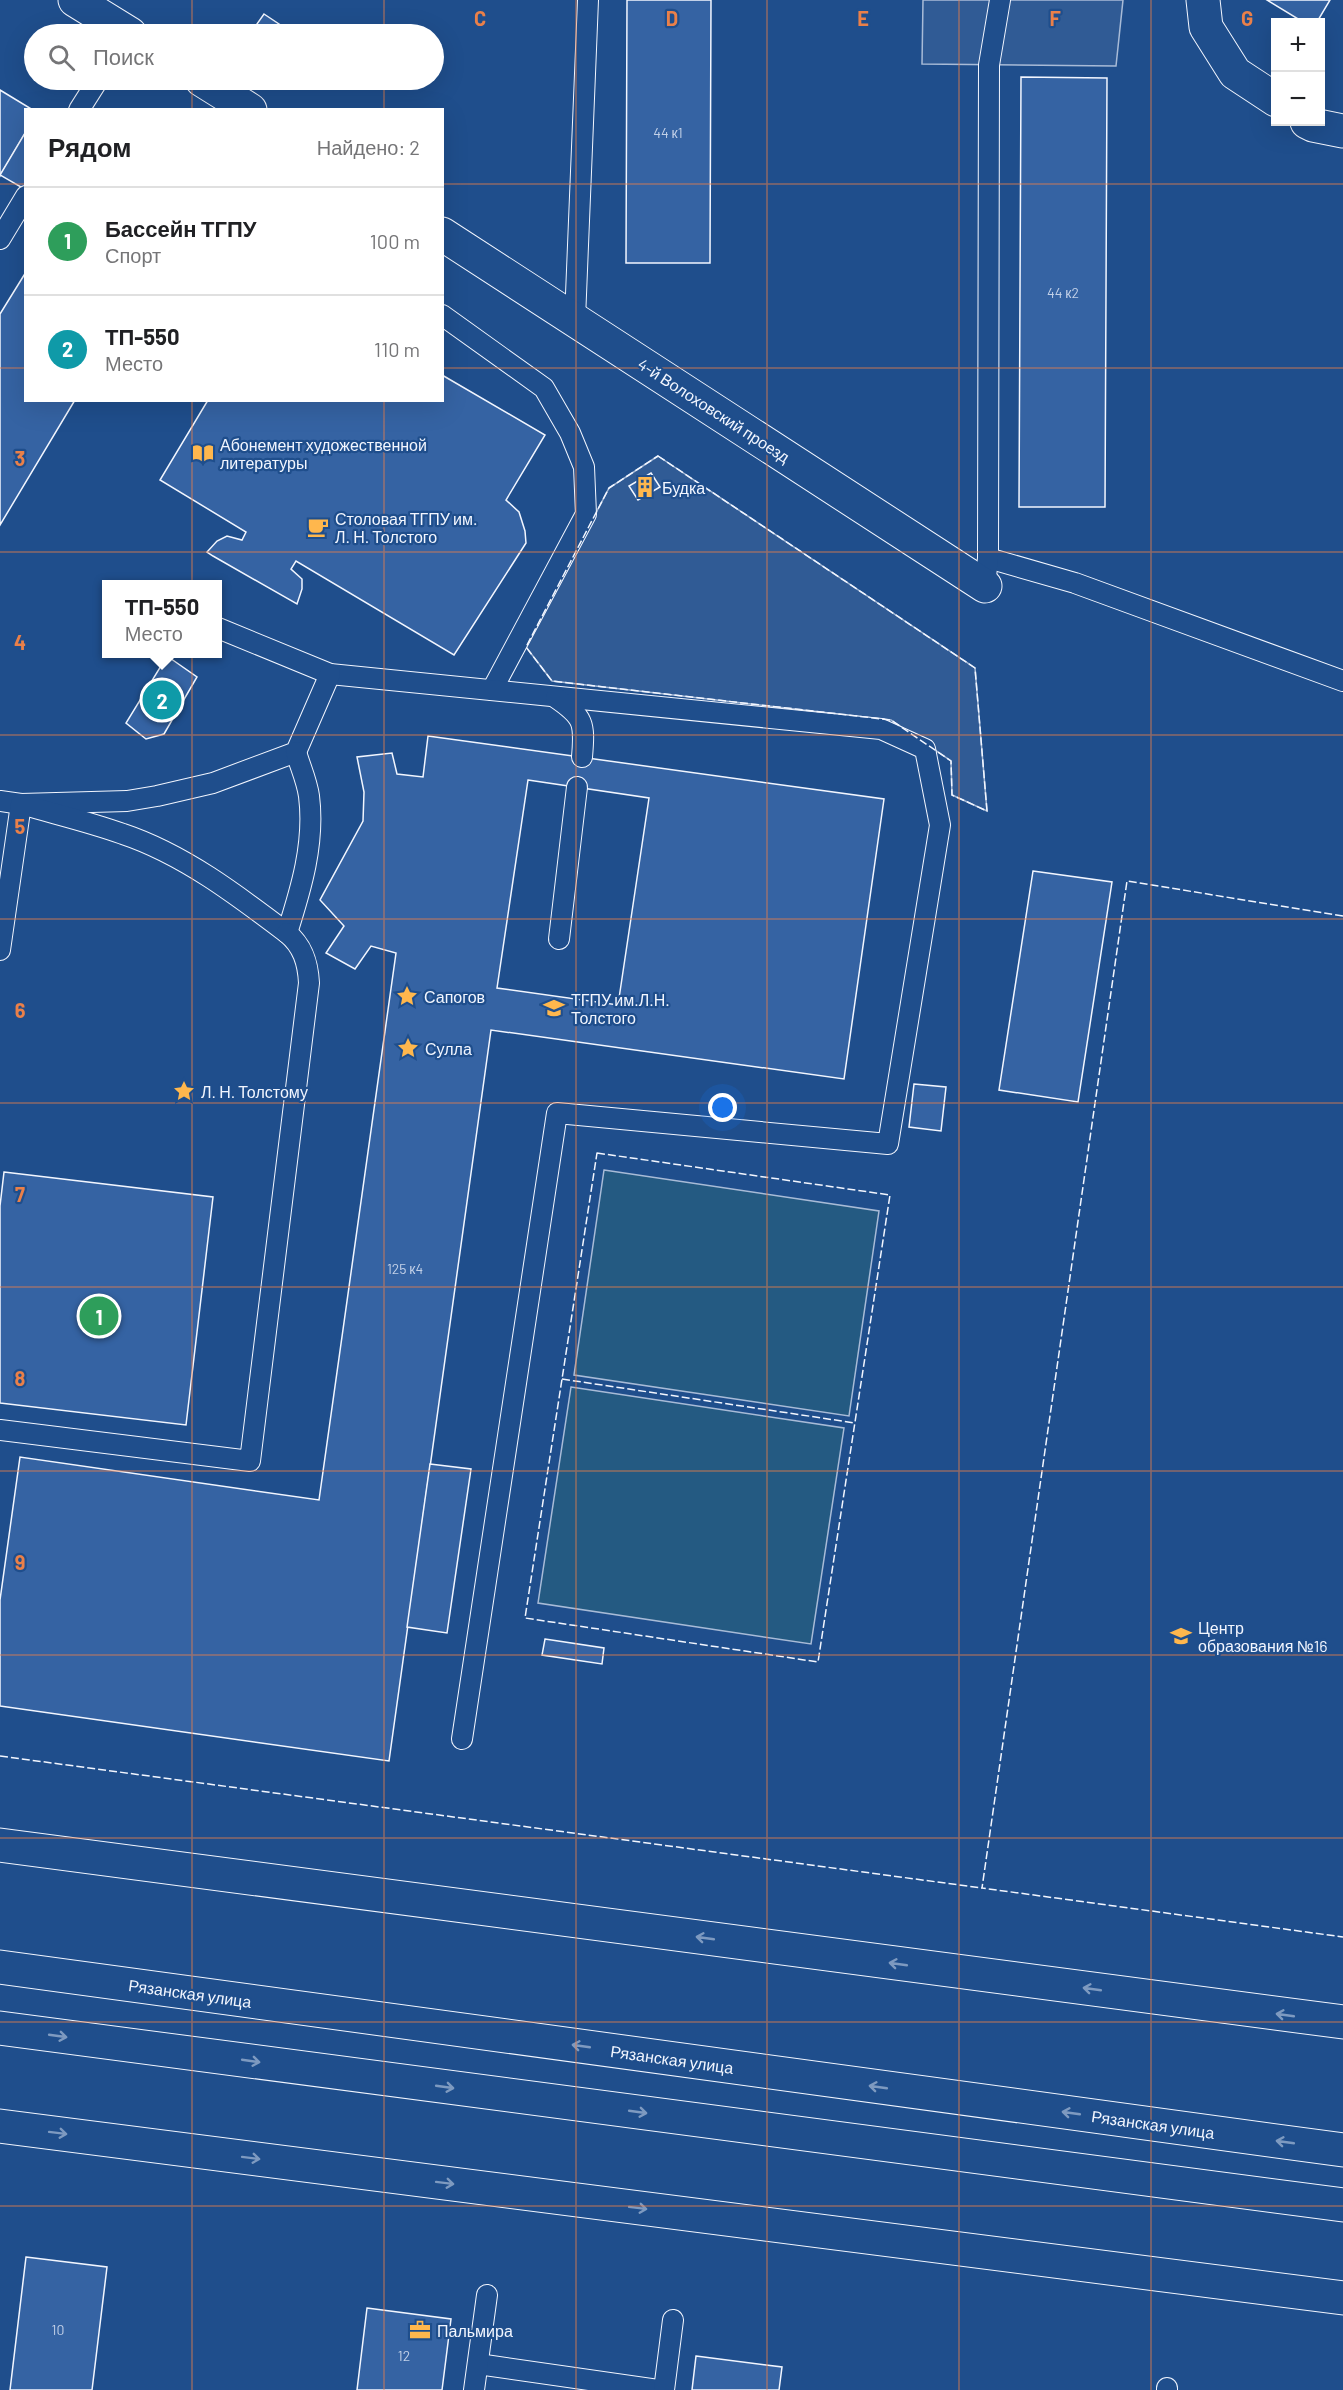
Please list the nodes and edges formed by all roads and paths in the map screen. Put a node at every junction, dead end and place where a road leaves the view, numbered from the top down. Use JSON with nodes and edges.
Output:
{"nodes":[{"id":1,"x":75,"y":0,"type":"edge"},
{"id":2,"x":588,"y":0,"type":"edge"},
{"id":3,"x":1000,"y":0,"type":"edge"},
{"id":4,"x":1203,"y":0,"type":"edge"},
{"id":5,"x":112,"y":24,"type":"edge"},
{"id":6,"x":92,"y":90,"type":"edge"},
{"id":7,"x":218,"y":90,"type":"edge"},
{"id":8,"x":1271,"y":97,"type":"edge"},
{"id":9,"x":80,"y":108,"type":"edge"},
{"id":10,"x":247,"y":108,"type":"edge"},
{"id":11,"x":1318,"y":126,"type":"edge"},
{"id":12,"x":1343,"y":131,"type":"edge"},
{"id":13,"x":24,"y":199,"type":"edge"},
{"id":14,"x":444,"y":235,"type":"edge"},
{"id":15,"x":0,"y":238,"type":"edge"},
{"id":16,"x":444,"y":316,"type":"edge"},
{"id":17,"x":575,"y":319,"type":"junction"},
{"id":18,"x":987,"y":572,"type":"junction"},
{"id":19,"x":222,"y":630,"type":"edge"},
{"id":20,"x":330,"y":674,"type":"junction"},
{"id":21,"x":1343,"y":681,"type":"edge"},
{"id":22,"x":492,"y":690,"type":"junction"},
{"id":23,"x":553,"y":697,"type":"junction"},
{"id":24,"x":296,"y":752,"type":"junction"},
{"id":25,"x":582,"y":757,"type":"dead end"},
{"id":26,"x":578,"y":788,"type":"dead end"},
{"id":27,"x":0,"y":801,"type":"edge"},
{"id":28,"x":21,"y":804,"type":"junction"},
{"id":29,"x":287,"y":933,"type":"junction"},
{"id":30,"x":559,"y":939,"type":"dead end"},
{"id":31,"x":0,"y":950,"type":"edge"},
{"id":32,"x":0,"y":1430,"type":"edge"},
{"id":33,"x":462,"y":1740,"type":"dead end"},
{"id":34,"x":0,"y":1845,"type":"edge"},
{"id":35,"x":0,"y":1967,"type":"edge"},
{"id":36,"x":1343,"y":2022,"type":"edge"},
{"id":37,"x":0,"y":2028,"type":"edge"},
{"id":38,"x":0,"y":2126,"type":"edge"},
{"id":39,"x":1343,"y":2150,"type":"edge"},
{"id":40,"x":1339,"y":2207,"type":"edge"},
{"id":41,"x":488,"y":2295,"type":"dead end"},
{"id":42,"x":1343,"y":2298,"type":"edge"},
{"id":43,"x":673,"y":2320,"type":"dead end"},
{"id":44,"x":478,"y":2364,"type":"junction"},
{"id":45,"x":474,"y":2390,"type":"edge"},
{"id":46,"x":658,"y":2390,"type":"edge"},
{"id":47,"x":664,"y":2390,"type":"edge"}],
"edges":[{"from":1,"to":5,"type":"main road"},
{"from":2,"to":17,"type":"lane"},
{"from":3,"to":18,"type":"lane"},
{"from":4,"to":8,"type":"main road"},
{"from":6,"to":9,"type":"lane"},
{"from":7,"to":10,"type":"main road"},
{"from":11,"to":12,"type":"main road"},
{"from":13,"to":15,"type":"lane"},
{"from":14,"to":17,"type":"main road","name":"4-й Волоховский проезд"},
{"from":16,"to":22,"type":"lane"},
{"from":17,"to":18,"type":"main road","name":"4-й Волоховский проезд"},
{"from":18,"to":21,"type":"lane"},
{"from":19,"to":20,"type":"lane"},
{"from":20,"to":22,"type":"lane"},
{"from":20,"to":24,"type":"lane"},
{"from":22,"to":23,"type":"lane"},
{"from":23,"to":25,"type":"lane"},
{"from":23,"to":33,"type":"lane"},
{"from":24,"to":28,"type":"lane"},
{"from":24,"to":29,"type":"lane"},
{"from":26,"to":30,"type":"lane"},
{"from":27,"to":28,"type":"lane"},
{"from":28,"to":29,"type":"lane"},
{"from":28,"to":31,"type":"lane"},
{"from":29,"to":32,"type":"lane"},
{"from":36,"to":34,"type":"main road","one_way":true},
{"from":39,"to":35,"type":"main road","name":"Рязанская улица","one_way":true},
{"from":37,"to":40,"type":"main road","one_way":true},
{"from":38,"to":42,"type":"main road","one_way":true},
{"from":41,"to":44,"type":"lane"},
{"from":43,"to":47,"type":"lane"},
{"from":44,"to":45,"type":"lane"},
{"from":44,"to":46,"type":"lane"}]}
